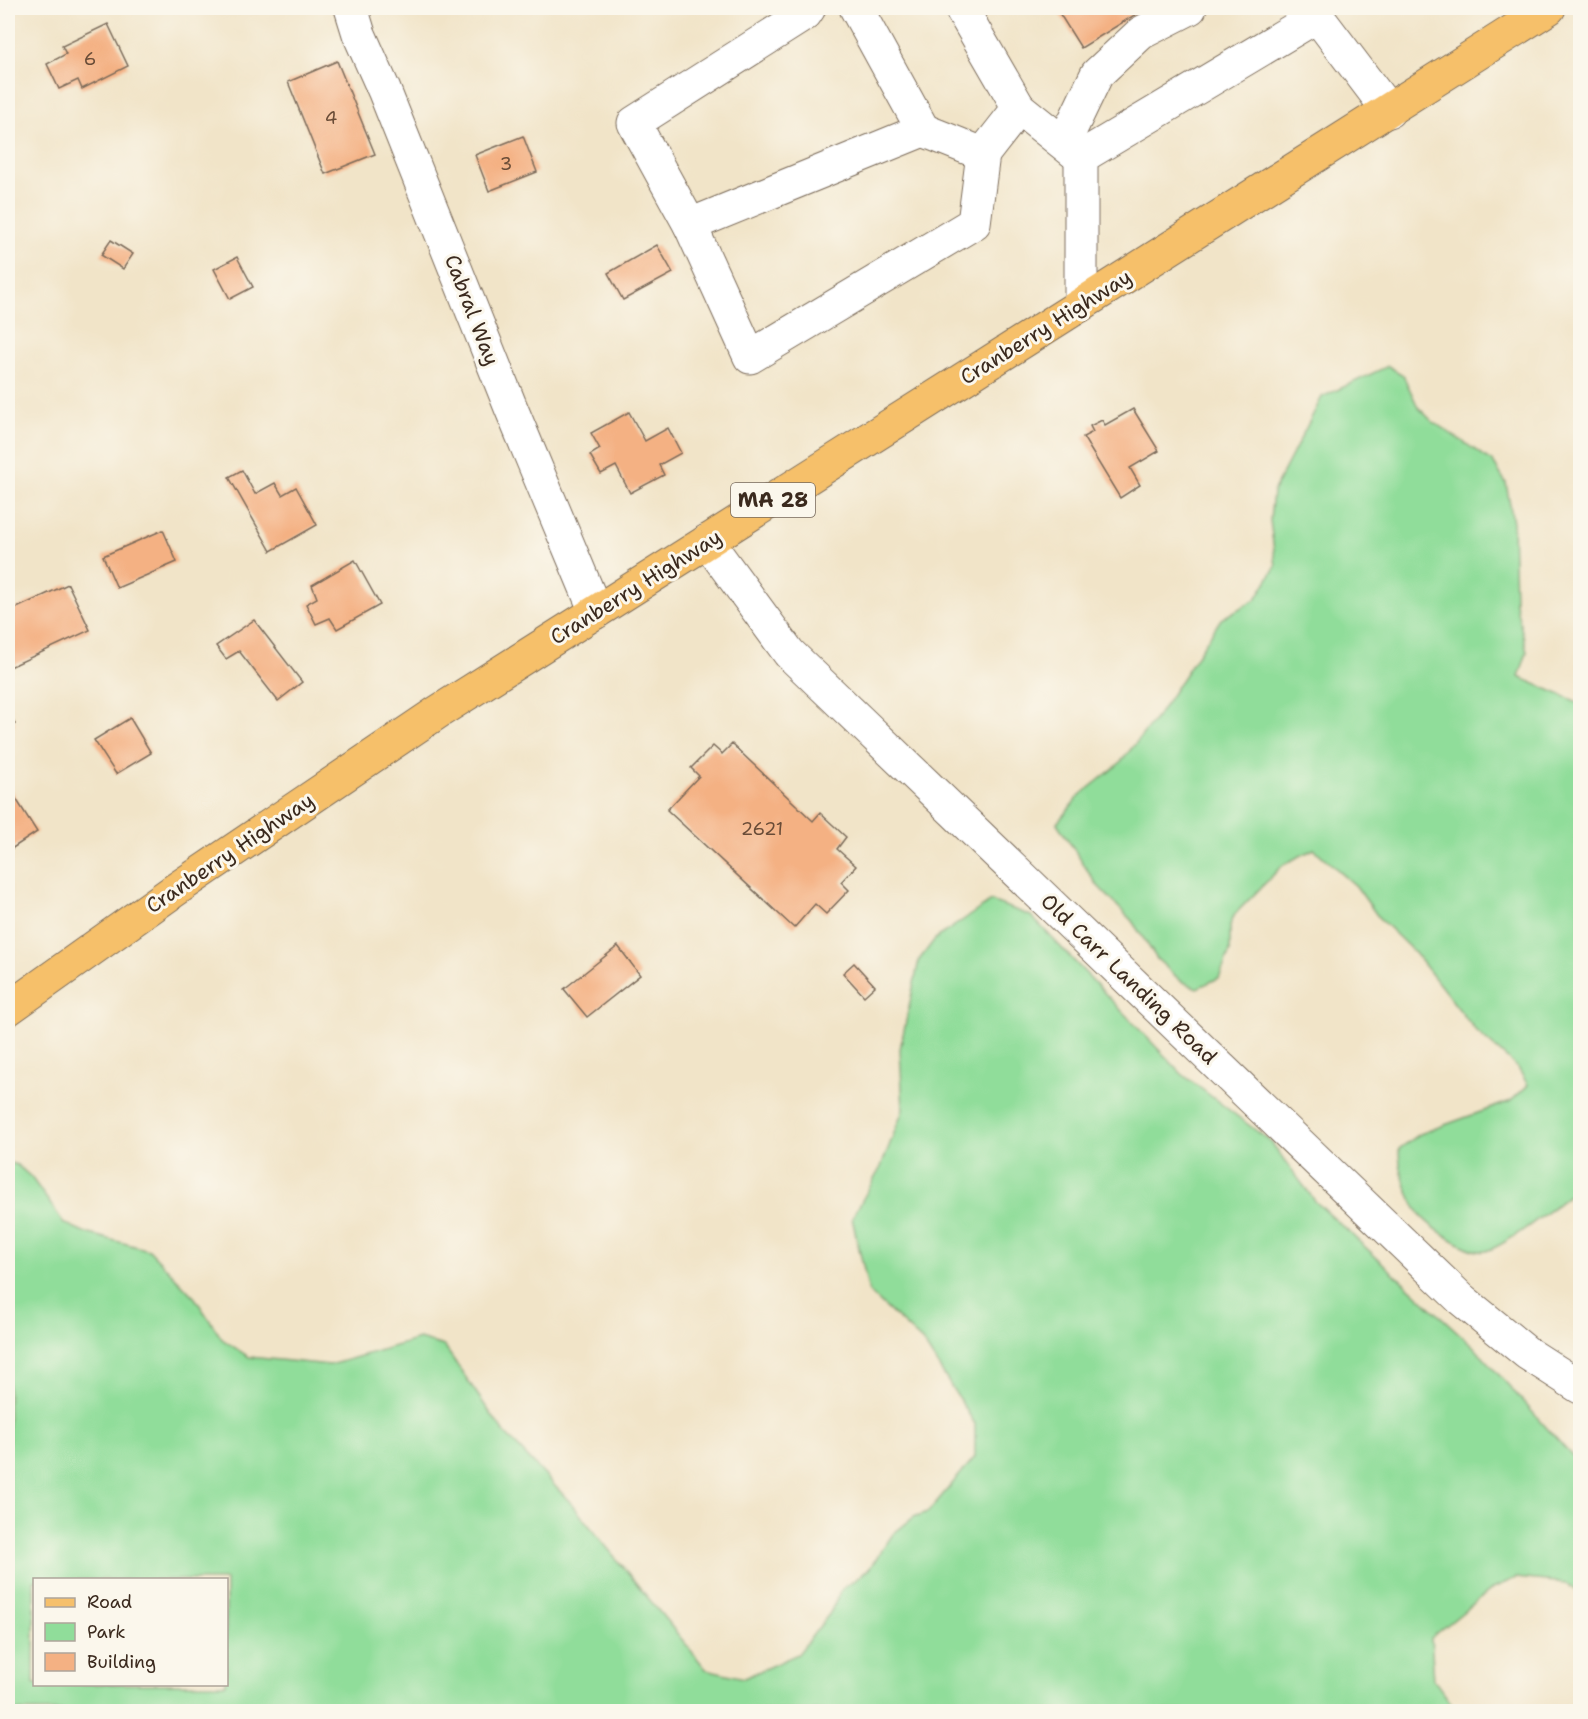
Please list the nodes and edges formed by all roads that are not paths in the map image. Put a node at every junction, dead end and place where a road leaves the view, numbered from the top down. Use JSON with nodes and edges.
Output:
{"nodes":[{"id":1,"x":351,"y":8,"type":"edge"},
{"id":2,"x":809,"y":8,"type":"edge"},
{"id":3,"x":856,"y":8,"type":"edge"},
{"id":4,"x":961,"y":8,"type":"edge"},
{"id":5,"x":1190,"y":8,"type":"edge"},
{"id":6,"x":1549,"y":8,"type":"edge"},
{"id":7,"x":1317,"y":12,"type":"edge"},
{"id":8,"x":1019,"y":108,"type":"junction"},
{"id":9,"x":1389,"y":111,"type":"junction"},
{"id":10,"x":923,"y":130,"type":"junction"},
{"id":11,"x":1072,"y":150,"type":"junction"},
{"id":12,"x":982,"y":154,"type":"junction"},
{"id":13,"x":690,"y":225,"type":"junction"},
{"id":14,"x":1081,"y":305,"type":"junction"},
{"id":15,"x":707,"y":541,"type":"junction"},
{"id":16,"x":596,"y":612,"type":"junction"},
{"id":17,"x":8,"y":1009,"type":"edge"},
{"id":18,"x":1581,"y":1386,"type":"edge"}],
"edges":[{"from":1,"to":16,"type":"street","name":"Cabral Way"},
{"from":2,"to":13,"type":"street"},
{"from":3,"to":10,"type":"street"},
{"from":4,"to":8,"type":"street"},
{"from":5,"to":11,"type":"street"},
{"from":6,"to":9,"type":"main road","name":"Cranberry Highway","number":"MA 28"},
{"from":7,"to":9,"type":"street"},
{"from":7,"to":11,"type":"street"},
{"from":8,"to":11,"type":"street"},
{"from":8,"to":12,"type":"street"},
{"from":9,"to":14,"type":"main road","name":"Cranberry Highway","number":"MA 28"},
{"from":10,"to":12,"type":"street"},
{"from":10,"to":13,"type":"street"},
{"from":11,"to":14,"type":"street"},
{"from":12,"to":13,"type":"street"},
{"from":14,"to":15,"type":"main road","name":"Cranberry Highway","number":"MA 28"},
{"from":15,"to":16,"type":"main road","name":"Cranberry Highway","number":"MA 28"},
{"from":15,"to":18,"type":"street","name":"Old Carr Landing Road"},
{"from":16,"to":17,"type":"main road","name":"Cranberry Highway","number":"MA 28"}]}
